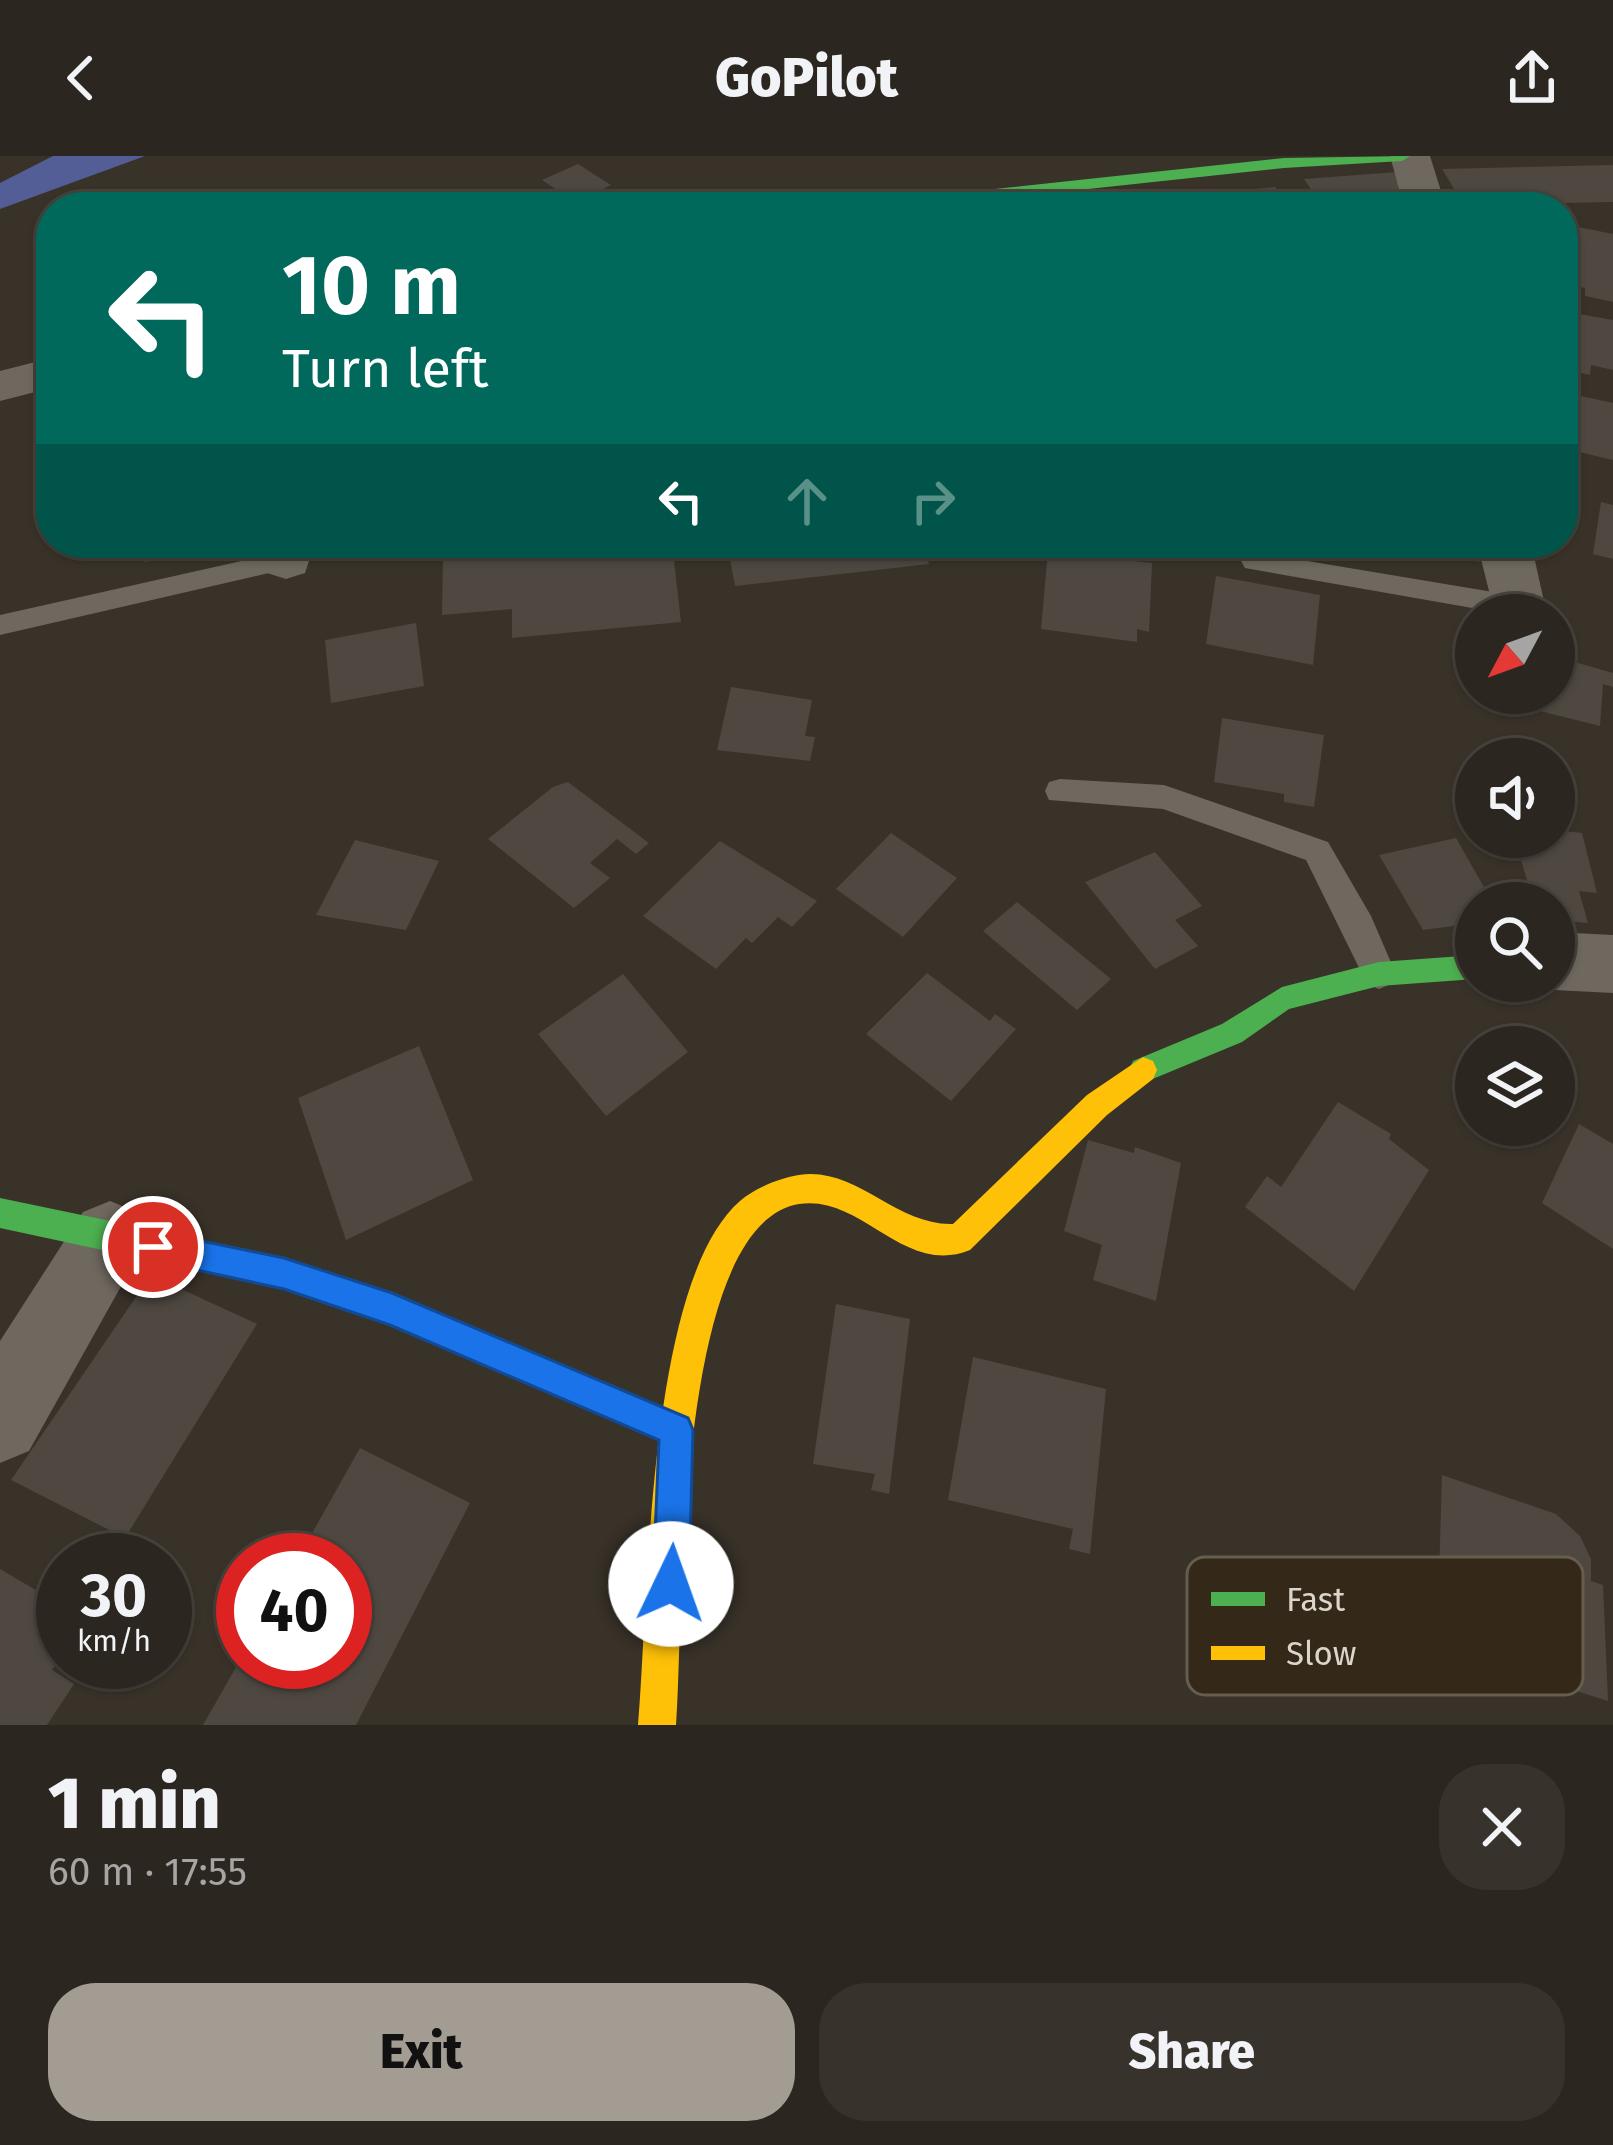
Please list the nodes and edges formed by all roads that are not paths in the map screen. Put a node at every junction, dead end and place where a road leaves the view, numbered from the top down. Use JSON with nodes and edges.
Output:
{"nodes":[{"id":1,"x":1406,"y":156,"type":"edge"},
{"id":2,"x":1017,"y":192,"type":"edge"},
{"id":3,"x":1419,"y":192,"type":"edge"},
{"id":4,"x":36,"y":377,"type":"edge"},
{"id":5,"x":0,"y":386,"type":"edge"},
{"id":6,"x":260,"y":558,"type":"edge"},
{"id":7,"x":1507,"y":558,"type":"edge"},
{"id":8,"x":1253,"y":561,"type":"dead end"},
{"id":9,"x":1515,"y":594,"type":"edge"},
{"id":10,"x":1455,"y":595,"type":"edge"},
{"id":11,"x":0,"y":625,"type":"edge"},
{"id":12,"x":1060,"y":791,"type":"dead end"},
{"id":13,"x":1575,"y":962,"type":"edge"},
{"id":14,"x":1613,"y":964,"type":"edge"},
{"id":15,"x":1455,"y":968,"type":"edge"},
{"id":16,"x":1378,"y":974,"type":"junction"},
{"id":17,"x":0,"y":1213,"type":"edge"},
{"id":18,"x":110,"y":1238,"type":"junction"},
{"id":19,"x":0,"y":1422,"type":"edge"},
{"id":20,"x":676,"y":1430,"type":"junction"},
{"id":21,"x":657,"y":1725,"type":"edge"}],
"edges":[{"from":1,"to":2,"type":"street"},
{"from":1,"to":3,"type":"street"},
{"from":4,"to":5,"type":"street"},
{"from":6,"to":11,"type":"lane"},
{"from":7,"to":9,"type":"street"},
{"from":8,"to":10,"type":"lane"},
{"from":12,"to":16,"type":"lane"},
{"from":13,"to":14,"type":"street"},
{"from":15,"to":16,"type":"street"},
{"from":16,"to":20,"type":"street"},
{"from":17,"to":18,"type":"street"},
{"from":18,"to":19,"type":"street"},
{"from":18,"to":20,"type":"street"},
{"from":20,"to":21,"type":"street"}]}
